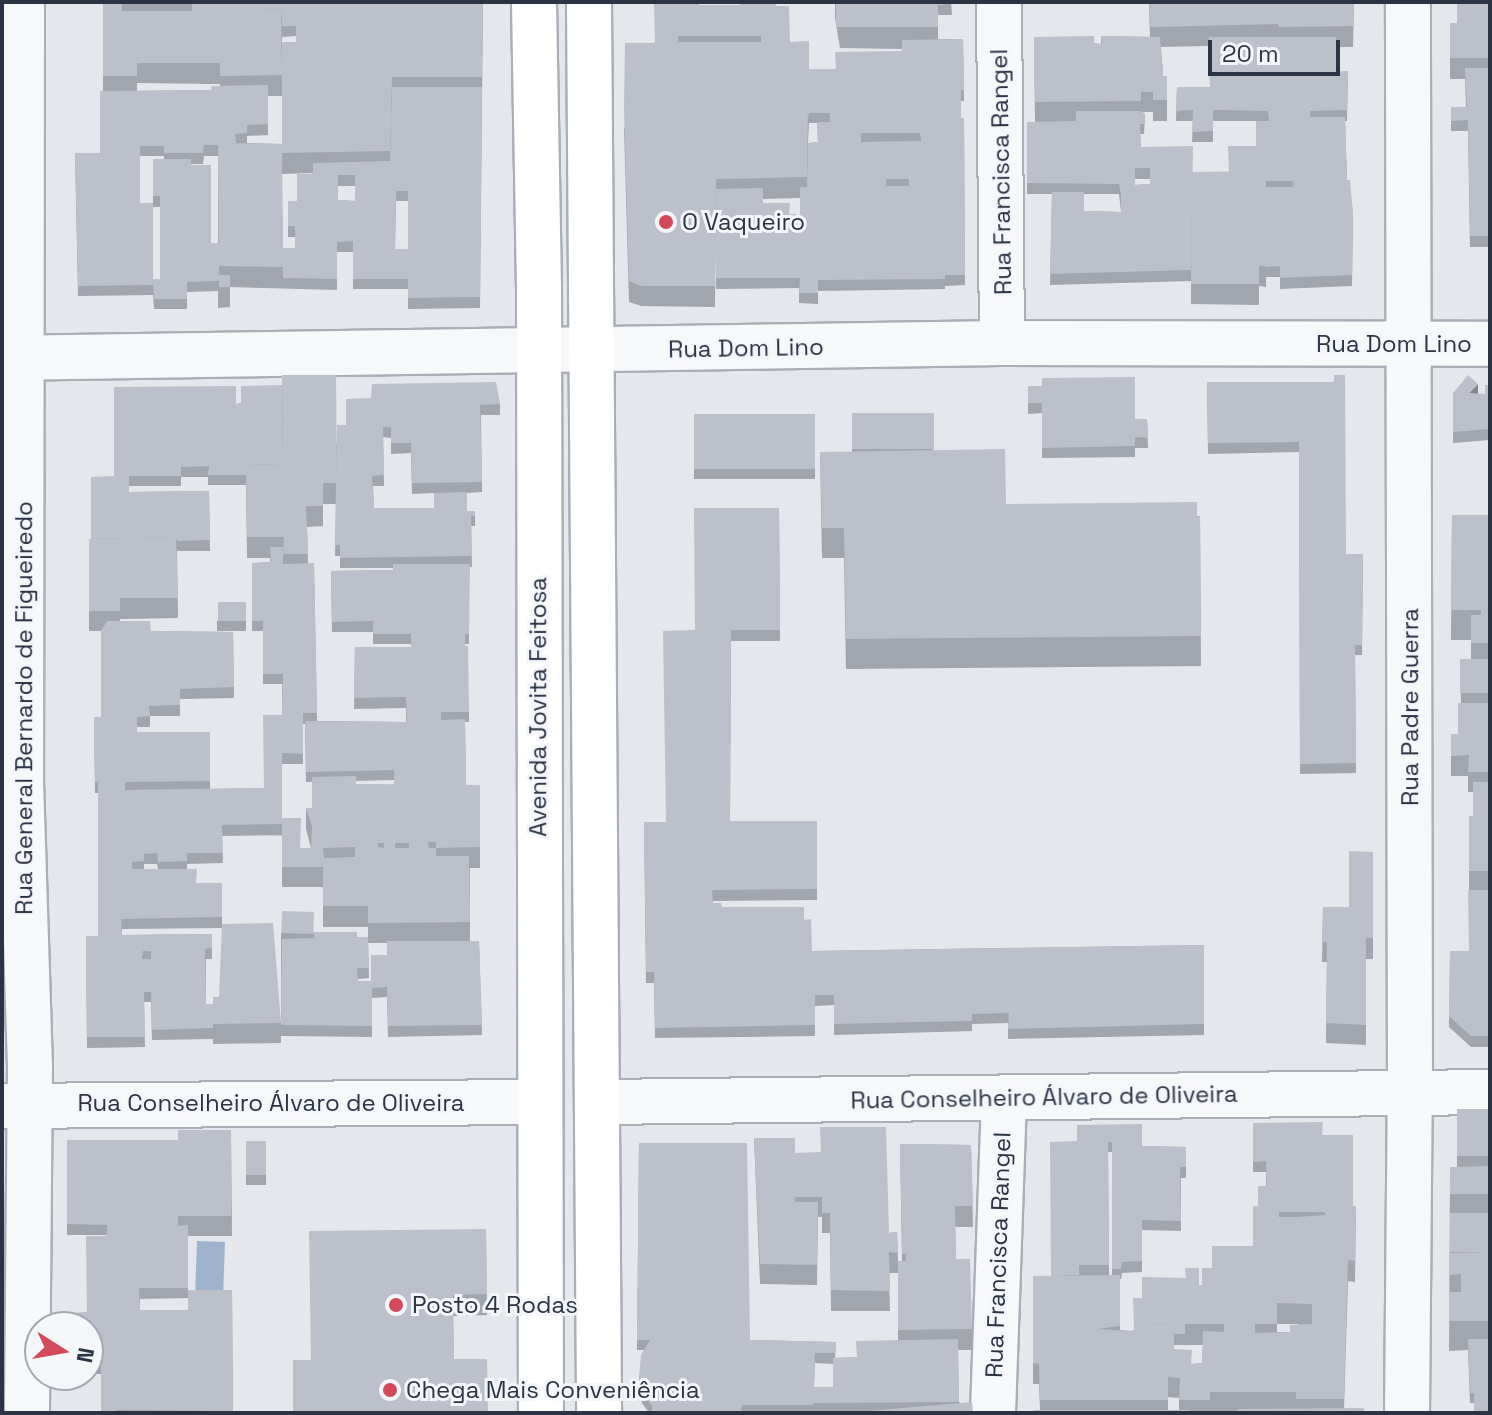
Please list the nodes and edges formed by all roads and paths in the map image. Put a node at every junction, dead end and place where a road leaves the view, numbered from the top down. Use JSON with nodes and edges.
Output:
{"nodes":[{"id":1,"x":22,"y":2,"type":"edge"},
{"id":2,"x":534,"y":2,"type":"edge"},
{"id":3,"x":589,"y":2,"type":"edge"},
{"id":4,"x":999,"y":2,"type":"edge"},
{"id":5,"x":1408,"y":2,"type":"edge"},
{"id":6,"x":1002,"y":343,"type":"junction"},
{"id":7,"x":1409,"y":344,"type":"junction"},
{"id":8,"x":1490,"y":344,"type":"edge"},
{"id":9,"x":537,"y":350,"type":"junction"},
{"id":10,"x":592,"y":351,"type":"junction"},
{"id":11,"x":13,"y":358,"type":"edge"},
{"id":12,"x":12,"y":780,"type":"edge"},
{"id":13,"x":1410,"y":1092,"type":"junction"},
{"id":14,"x":1490,"y":1092,"type":"edge"},
{"id":15,"x":1004,"y":1097,"type":"junction"},
{"id":16,"x":539,"y":1102,"type":"junction"},
{"id":17,"x":598,"y":1102,"type":"junction"},
{"id":18,"x":16,"y":1105,"type":"edge"},
{"id":19,"x":27,"y":1413,"type":"edge"},
{"id":20,"x":541,"y":1413,"type":"edge"},
{"id":21,"x":599,"y":1413,"type":"edge"},
{"id":22,"x":993,"y":1413,"type":"edge"},
{"id":23,"x":1407,"y":1413,"type":"edge"}],
"edges":[{"from":1,"to":11,"type":"street","name":"Rua General Bernardo de Figueiredo"},
{"from":2,"to":9,"type":"main road","name":"Avenida Jovita Feitosa"},
{"from":3,"to":10,"type":"main road"},
{"from":4,"to":6,"type":"street","name":"Rua Francisca Rangel"},
{"from":5,"to":7,"type":"street","name":"Rua Padre Guerra"},
{"from":6,"to":7,"type":"street","name":"Rua Dom Lino"},
{"from":6,"to":10,"type":"street","name":"Rua Dom Lino"},
{"from":7,"to":8,"type":"street","name":"Rua Dom Lino"},
{"from":7,"to":13,"type":"street","name":"Rua Padre Guerra"},
{"from":9,"to":10,"type":"street","name":"Rua Dom Lino"},
{"from":9,"to":11,"type":"street","name":"Rua Dom Lino"},
{"from":9,"to":16,"type":"main road","name":"Avenida Jovita Feitosa"},
{"from":10,"to":17,"type":"main road"},
{"from":11,"to":12,"type":"street","name":"Rua General Bernardo de Figueiredo"},
{"from":12,"to":18,"type":"street","name":"Rua General Bernardo de Figueiredo"},
{"from":13,"to":14,"type":"street","name":"Rua Conselheiro Álvaro de Oliveira"},
{"from":13,"to":15,"type":"street","name":"Rua Conselheiro Álvaro de Oliveira"},
{"from":13,"to":23,"type":"street","name":"Rua Padre Guerra"},
{"from":15,"to":17,"type":"street","name":"Rua Conselheiro Álvaro de Oliveira"},
{"from":15,"to":22,"type":"street","name":"Rua Francisca Rangel"},
{"from":16,"to":18,"type":"street","name":"Rua Conselheiro Álvaro de Oliveira"},
{"from":16,"to":20,"type":"main road","name":"Avenida Jovita Feitosa"},
{"from":17,"to":21,"type":"main road"},
{"from":18,"to":19,"type":"street","name":"Rua General Bernardo de Figueiredo"}]}
